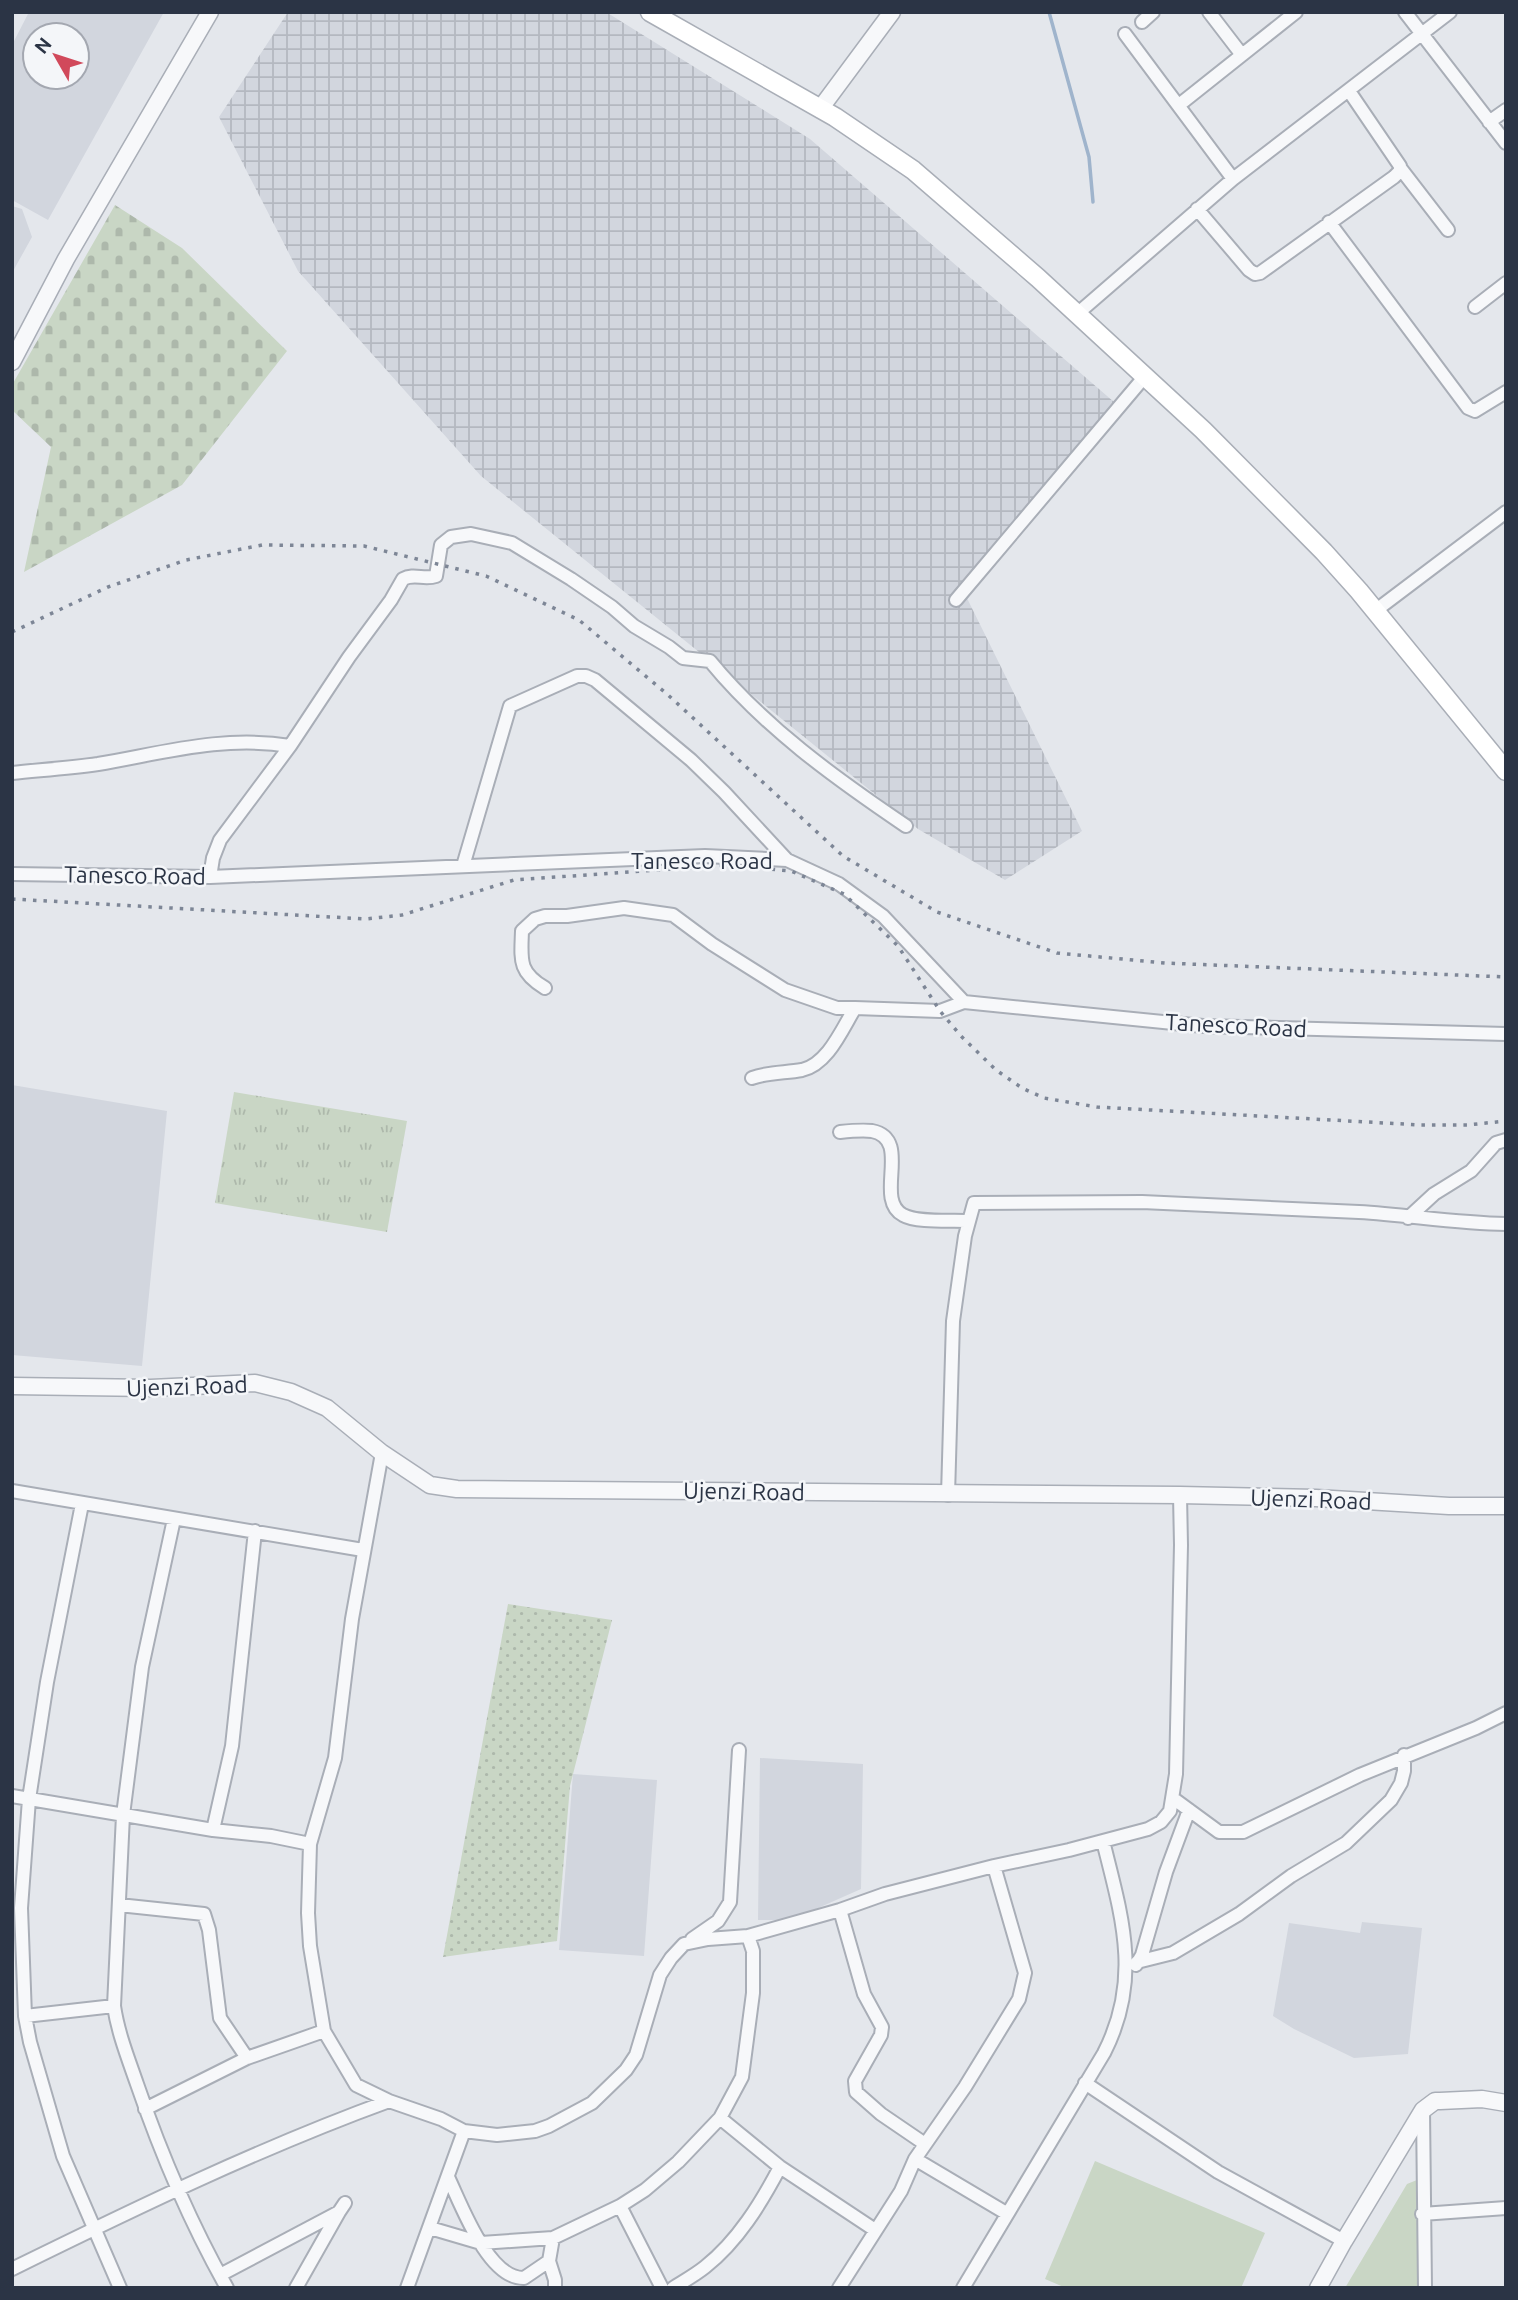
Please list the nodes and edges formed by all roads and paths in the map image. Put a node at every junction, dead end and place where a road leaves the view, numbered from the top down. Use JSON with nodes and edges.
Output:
{"nodes":[{"id":1,"x":210,"y":12,"type":"edge"},
{"id":2,"x":650,"y":12,"type":"edge"},
{"id":3,"x":892,"y":12,"type":"edge"},
{"id":4,"x":1153,"y":12,"type":"edge"},
{"id":5,"x":1209,"y":12,"type":"edge"},
{"id":6,"x":1296,"y":12,"type":"edge"},
{"id":7,"x":1405,"y":12,"type":"edge"},
{"id":8,"x":1450,"y":12,"type":"edge"},
{"id":9,"x":1142,"y":22,"type":"dead end"},
{"id":10,"x":1125,"y":34,"type":"dead end"},
{"id":11,"x":1423,"y":34,"type":"junction"},
{"id":12,"x":1242,"y":55,"type":"junction"},
{"id":13,"x":1349,"y":91,"type":"junction"},
{"id":14,"x":1179,"y":106,"type":"junction"},
{"id":15,"x":820,"y":110,"type":"junction"},
{"id":16,"x":1506,"y":110,"type":"edge"},
{"id":17,"x":1489,"y":122,"type":"junction"},
{"id":18,"x":1506,"y":143,"type":"edge"},
{"id":19,"x":1401,"y":169,"type":"junction"},
{"id":20,"x":1233,"y":179,"type":"junction"},
{"id":21,"x":1197,"y":209,"type":"junction"},
{"id":22,"x":1329,"y":222,"type":"junction"},
{"id":23,"x":1448,"y":230,"type":"dead end"},
{"id":24,"x":1506,"y":283,"type":"edge"},
{"id":25,"x":1475,"y":307,"type":"dead end"},
{"id":26,"x":1077,"y":314,"type":"junction"},
{"id":27,"x":12,"y":362,"type":"edge"},
{"id":28,"x":1146,"y":375,"type":"junction"},
{"id":29,"x":1506,"y":392,"type":"edge"},
{"id":30,"x":1505,"y":515,"type":"edge"},
{"id":31,"x":956,"y":600,"type":"dead end"},
{"id":32,"x":1375,"y":611,"type":"junction"},
{"id":33,"x":289,"y":746,"type":"junction"},
{"id":34,"x":1506,"y":771,"type":"edge"},
{"id":35,"x":12,"y":773,"type":"edge"},
{"id":36,"x":906,"y":826,"type":"dead end"},
{"id":37,"x":787,"y":860,"type":"junction"},
{"id":38,"x":463,"y":866,"type":"junction"},
{"id":39,"x":12,"y":874,"type":"edge"},
{"id":40,"x":210,"y":877,"type":"junction"},
{"id":41,"x":545,"y":988,"type":"dead end"},
{"id":42,"x":964,"y":1002,"type":"junction"},
{"id":43,"x":855,"y":1008,"type":"junction"},
{"id":44,"x":1506,"y":1034,"type":"edge"},
{"id":45,"x":752,"y":1078,"type":"dead end"},
{"id":46,"x":840,"y":1132,"type":"dead end"},
{"id":47,"x":1506,"y":1140,"type":"edge"},
{"id":48,"x":1408,"y":1218,"type":"junction"},
{"id":49,"x":968,"y":1221,"type":"junction"},
{"id":50,"x":1506,"y":1224,"type":"edge"},
{"id":51,"x":12,"y":1386,"type":"edge"},
{"id":52,"x":382,"y":1454,"type":"junction"},
{"id":53,"x":12,"y":1491,"type":"edge"},
{"id":54,"x":948,"y":1495,"type":"junction"},
{"id":55,"x":1180,"y":1495,"type":"junction"},
{"id":56,"x":82,"y":1504,"type":"junction"},
{"id":57,"x":1506,"y":1506,"type":"edge"},
{"id":58,"x":174,"y":1519,"type":"junction"},
{"id":59,"x":255,"y":1531,"type":"junction"},
{"id":60,"x":363,"y":1550,"type":"junction"},
{"id":61,"x":1506,"y":1713,"type":"edge"},
{"id":62,"x":738,"y":1750,"type":"dead end"},
{"id":63,"x":1404,"y":1755,"type":"junction"},
{"id":64,"x":12,"y":1796,"type":"edge"},
{"id":65,"x":29,"y":1799,"type":"junction"},
{"id":66,"x":1174,"y":1799,"type":"junction"},
{"id":67,"x":1189,"y":1810,"type":"junction"},
{"id":68,"x":123,"y":1815,"type":"junction"},
{"id":69,"x":213,"y":1830,"type":"junction"},
{"id":70,"x":1103,"y":1841,"type":"junction"},
{"id":71,"x":310,"y":1844,"type":"junction"},
{"id":72,"x":994,"y":1866,"type":"junction"},
{"id":73,"x":119,"y":1905,"type":"junction"},
{"id":74,"x":840,"y":1910,"type":"junction"},
{"id":75,"x":748,"y":1936,"type":"junction"},
{"id":76,"x":684,"y":1944,"type":"junction"},
{"id":77,"x":1137,"y":1962,"type":"junction"},
{"id":78,"x":1126,"y":1979,"type":"junction"},
{"id":79,"x":114,"y":2006,"type":"junction"},
{"id":80,"x":25,"y":2016,"type":"junction"},
{"id":81,"x":324,"y":2031,"type":"junction"},
{"id":82,"x":247,"y":2058,"type":"junction"},
{"id":83,"x":1085,"y":2083,"type":"junction"},
{"id":84,"x":389,"y":2101,"type":"junction"},
{"id":85,"x":1506,"y":2103,"type":"edge"},
{"id":86,"x":145,"y":2109,"type":"junction"},
{"id":87,"x":1423,"y":2110,"type":"junction"},
{"id":88,"x":720,"y":2118,"type":"junction"},
{"id":89,"x":464,"y":2131,"type":"junction"},
{"id":90,"x":925,"y":2144,"type":"junction"},
{"id":91,"x":915,"y":2160,"type":"junction"},
{"id":92,"x":780,"y":2167,"type":"junction"},
{"id":93,"x":448,"y":2177,"type":"junction"},
{"id":94,"x":178,"y":2189,"type":"junction"},
{"id":95,"x":620,"y":2206,"type":"junction"},
{"id":96,"x":1506,"y":2208,"type":"edge"},
{"id":97,"x":1006,"y":2213,"type":"junction"},
{"id":98,"x":1422,"y":2214,"type":"junction"},
{"id":99,"x":430,"y":2228,"type":"junction"},
{"id":100,"x":93,"y":2229,"type":"junction"},
{"id":101,"x":875,"y":2230,"type":"junction"},
{"id":102,"x":553,"y":2238,"type":"junction"},
{"id":103,"x":1344,"y":2241,"type":"junction"},
{"id":104,"x":481,"y":2244,"type":"junction"},
{"id":105,"x":549,"y":2261,"type":"junction"},
{"id":106,"x":12,"y":2269,"type":"edge"},
{"id":107,"x":220,"y":2275,"type":"junction"},
{"id":108,"x":120,"y":2288,"type":"edge"},
{"id":109,"x":227,"y":2288,"type":"edge"},
{"id":110,"x":296,"y":2288,"type":"edge"},
{"id":111,"x":407,"y":2288,"type":"edge"},
{"id":112,"x":555,"y":2288,"type":"edge"},
{"id":113,"x":662,"y":2288,"type":"edge"},
{"id":114,"x":673,"y":2288,"type":"edge"},
{"id":115,"x":839,"y":2288,"type":"edge"},
{"id":116,"x":963,"y":2288,"type":"edge"},
{"id":117,"x":1318,"y":2288,"type":"edge"},
{"id":118,"x":1424,"y":2288,"type":"edge"}],
"edges":[{"from":1,"to":27,"type":"street"},
{"from":2,"to":15,"type":"main road"},
{"from":3,"to":15,"type":"street"},
{"from":4,"to":9,"type":"street"},
{"from":5,"to":12,"type":"street"},
{"from":6,"to":12,"type":"street"},
{"from":7,"to":11,"type":"street"},
{"from":8,"to":11,"type":"street"},
{"from":10,"to":14,"type":"street"},
{"from":11,"to":13,"type":"street"},
{"from":11,"to":17,"type":"street"},
{"from":12,"to":14,"type":"street"},
{"from":13,"to":19,"type":"street"},
{"from":13,"to":20,"type":"street"},
{"from":14,"to":20,"type":"street"},
{"from":15,"to":26,"type":"main road"},
{"from":16,"to":17,"type":"street"},
{"from":17,"to":18,"type":"street"},
{"from":19,"to":22,"type":"street"},
{"from":19,"to":23,"type":"street"},
{"from":20,"to":21,"type":"street"},
{"from":21,"to":22,"type":"street"},
{"from":21,"to":26,"type":"street"},
{"from":22,"to":29,"type":"street"},
{"from":24,"to":25,"type":"street"},
{"from":26,"to":28,"type":"main road"},
{"from":28,"to":31,"type":"street"},
{"from":28,"to":32,"type":"main road"},
{"from":30,"to":32,"type":"street"},
{"from":32,"to":34,"type":"main road"},
{"from":33,"to":35,"type":"street"},
{"from":33,"to":36,"type":"street"},
{"from":33,"to":40,"type":"street"},
{"from":37,"to":38,"type":"street","name":"Tanesco Road"},
{"from":37,"to":38,"type":"street"},
{"from":37,"to":42,"type":"street","name":"Tanesco Road"},
{"from":38,"to":40,"type":"street","name":"Tanesco Road"},
{"from":39,"to":40,"type":"street","name":"Tanesco Road"},
{"from":41,"to":43,"type":"street"},
{"from":42,"to":43,"type":"street"},
{"from":42,"to":44,"type":"street","name":"Tanesco Road"},
{"from":43,"to":45,"type":"street"},
{"from":46,"to":49,"type":"street"},
{"from":47,"to":48,"type":"street"},
{"from":48,"to":49,"type":"street"},
{"from":48,"to":50,"type":"street"},
{"from":49,"to":54,"type":"street"},
{"from":51,"to":52,"type":"street","name":"Ujenzi Road"},
{"from":52,"to":54,"type":"street","name":"Ujenzi Road"},
{"from":52,"to":60,"type":"street"},
{"from":53,"to":56,"type":"street"},
{"from":54,"to":55,"type":"street","name":"Ujenzi Road"},
{"from":55,"to":57,"type":"street","name":"Ujenzi Road"},
{"from":55,"to":66,"type":"street"},
{"from":56,"to":58,"type":"street"},
{"from":56,"to":65,"type":"street"},
{"from":58,"to":59,"type":"street"},
{"from":58,"to":68,"type":"street"},
{"from":59,"to":60,"type":"street"},
{"from":59,"to":69,"type":"street"},
{"from":60,"to":71,"type":"street"},
{"from":61,"to":63,"type":"street"},
{"from":62,"to":76,"type":"street"},
{"from":63,"to":67,"type":"street"},
{"from":63,"to":77,"type":"street"},
{"from":64,"to":65,"type":"street"},
{"from":65,"to":68,"type":"street"},
{"from":65,"to":80,"type":"street"},
{"from":66,"to":67,"type":"street"},
{"from":66,"to":70,"type":"street"},
{"from":67,"to":77,"type":"street"},
{"from":68,"to":69,"type":"street"},
{"from":68,"to":73,"type":"street"},
{"from":69,"to":71,"type":"street"},
{"from":70,"to":72,"type":"street"},
{"from":70,"to":78,"type":"street"},
{"from":71,"to":81,"type":"street"},
{"from":72,"to":74,"type":"street"},
{"from":72,"to":90,"type":"street"},
{"from":73,"to":79,"type":"street"},
{"from":73,"to":82,"type":"street"},
{"from":74,"to":75,"type":"street"},
{"from":74,"to":90,"type":"street"},
{"from":75,"to":76,"type":"street"},
{"from":75,"to":88,"type":"street"},
{"from":76,"to":89,"type":"street"},
{"from":77,"to":78,"type":"street"},
{"from":78,"to":83,"type":"street"},
{"from":79,"to":80,"type":"street"},
{"from":79,"to":86,"type":"street"},
{"from":80,"to":100,"type":"street"},
{"from":81,"to":82,"type":"street"},
{"from":81,"to":84,"type":"street"},
{"from":82,"to":86,"type":"street"},
{"from":83,"to":97,"type":"street"},
{"from":83,"to":103,"type":"street"},
{"from":84,"to":89,"type":"street"},
{"from":84,"to":94,"type":"street"},
{"from":85,"to":87,"type":"street"},
{"from":86,"to":94,"type":"street"},
{"from":87,"to":98,"type":"street"},
{"from":87,"to":103,"type":"street"},
{"from":88,"to":92,"type":"street"},
{"from":88,"to":95,"type":"street"},
{"from":89,"to":93,"type":"street"},
{"from":90,"to":91,"type":"street"},
{"from":91,"to":97,"type":"street"},
{"from":91,"to":101,"type":"street"},
{"from":92,"to":101,"type":"street"},
{"from":92,"to":114,"type":"street"},
{"from":93,"to":99,"type":"street"},
{"from":93,"to":104,"type":"street"},
{"from":94,"to":100,"type":"street"},
{"from":94,"to":107,"type":"street"},
{"from":95,"to":102,"type":"street"},
{"from":95,"to":113,"type":"street"},
{"from":96,"to":98,"type":"street"},
{"from":97,"to":116,"type":"street"},
{"from":98,"to":118,"type":"street"},
{"from":99,"to":104,"type":"street"},
{"from":99,"to":111,"type":"street"},
{"from":100,"to":106,"type":"street"},
{"from":100,"to":108,"type":"street"},
{"from":101,"to":115,"type":"street"},
{"from":102,"to":104,"type":"street"},
{"from":102,"to":105,"type":"street"},
{"from":103,"to":117,"type":"street"},
{"from":104,"to":105,"type":"street"},
{"from":105,"to":112,"type":"street"},
{"from":107,"to":109,"type":"street"},
{"from":107,"to":110,"type":"street"}]}
